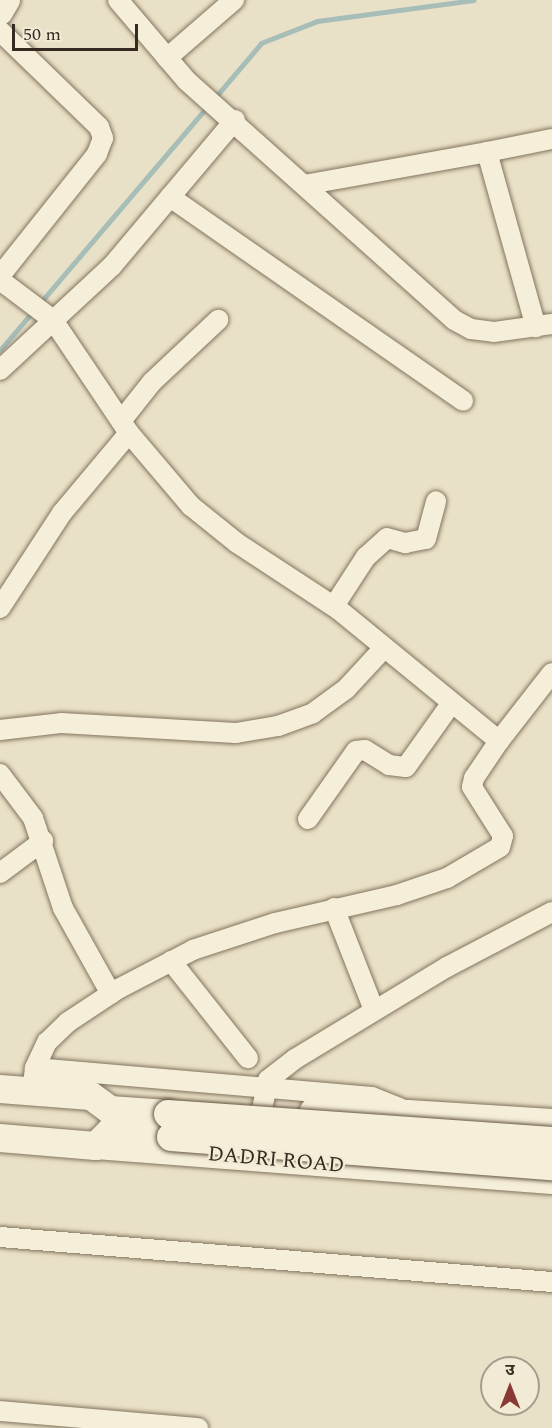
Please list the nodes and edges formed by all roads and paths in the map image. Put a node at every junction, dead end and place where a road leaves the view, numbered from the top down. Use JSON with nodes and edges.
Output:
{"nodes":[{"id":1,"x":7,"y":0,"type":"edge"},
{"id":2,"x":118,"y":0,"type":"edge"},
{"id":3,"x":234,"y":0,"type":"edge"},
{"id":4,"x":0,"y":12,"type":"edge"},
{"id":5,"x":0,"y":31,"type":"edge"},
{"id":6,"x":167,"y":58,"type":"junction"},
{"id":7,"x":230,"y":117,"type":"junction"},
{"id":8,"x":552,"y":140,"type":"edge"},
{"id":9,"x":487,"y":152,"type":"junction"},
{"id":10,"x":304,"y":185,"type":"junction"},
{"id":11,"x":170,"y":197,"type":"junction"},
{"id":12,"x":0,"y":278,"type":"edge"},
{"id":13,"x":48,"y":316,"type":"junction"},
{"id":14,"x":218,"y":320,"type":"dead end"},
{"id":15,"x":544,"y":325,"type":"edge"},
{"id":16,"x":0,"y":370,"type":"edge"},
{"id":17,"x":463,"y":401,"type":"dead end"},
{"id":18,"x":125,"y":427,"type":"junction"},
{"id":19,"x":436,"y":501,"type":"dead end"},
{"id":20,"x":334,"y":606,"type":"junction"},
{"id":21,"x":0,"y":608,"type":"edge"},
{"id":22,"x":384,"y":648,"type":"junction"},
{"id":23,"x":552,"y":673,"type":"edge"},
{"id":24,"x":451,"y":704,"type":"junction"},
{"id":25,"x":0,"y":730,"type":"edge"},
{"id":26,"x":499,"y":741,"type":"junction"},
{"id":27,"x":0,"y":774,"type":"edge"},
{"id":28,"x":308,"y":819,"type":"dead end"},
{"id":29,"x":43,"y":841,"type":"junction"},
{"id":30,"x":0,"y":873,"type":"edge"},
{"id":31,"x":334,"y":908,"type":"junction"},
{"id":32,"x":552,"y":912,"type":"edge"},
{"id":33,"x":171,"y":962,"type":"junction"},
{"id":34,"x":111,"y":994,"type":"junction"},
{"id":35,"x":374,"y":1010,"type":"junction"},
{"id":36,"x":248,"y":1058,"type":"dead end"},
{"id":37,"x":33,"y":1080,"type":"junction"},
{"id":38,"x":0,"y":1089,"type":"edge"},
{"id":39,"x":92,"y":1096,"type":"junction"},
{"id":40,"x":264,"y":1098,"type":"junction"},
{"id":41,"x":464,"y":1116,"type":"junction"},
{"id":42,"x":552,"y":1122,"type":"edge"},
{"id":43,"x":169,"y":1126,"type":"junction"},
{"id":44,"x":0,"y":1138,"type":"edge"},
{"id":45,"x":552,"y":1141,"type":"edge"},
{"id":46,"x":96,"y":1146,"type":"junction"},
{"id":47,"x":552,"y":1166,"type":"edge"},
{"id":48,"x":464,"y":1175,"type":"junction"},
{"id":49,"x":552,"y":1181,"type":"edge"},
{"id":50,"x":0,"y":1237,"type":"edge"},
{"id":51,"x":552,"y":1282,"type":"edge"},
{"id":52,"x":0,"y":1411,"type":"edge"},
{"id":53,"x":113,"y":1424,"type":"edge"},
{"id":54,"x":198,"y":1428,"type":"edge"}],
"edges":[{"from":1,"to":4,"type":"street"},
{"from":2,"to":6,"type":"street"},
{"from":3,"to":6,"type":"street"},
{"from":5,"to":12,"type":"street"},
{"from":6,"to":7,"type":"street"},
{"from":7,"to":10,"type":"street"},
{"from":7,"to":11,"type":"street"},
{"from":8,"to":9,"type":"street"},
{"from":9,"to":10,"type":"street"},
{"from":9,"to":15,"type":"street"},
{"from":10,"to":15,"type":"street"},
{"from":11,"to":13,"type":"street"},
{"from":11,"to":17,"type":"street"},
{"from":12,"to":13,"type":"street"},
{"from":13,"to":16,"type":"street"},
{"from":13,"to":18,"type":"street"},
{"from":14,"to":18,"type":"street"},
{"from":18,"to":20,"type":"street"},
{"from":18,"to":21,"type":"street"},
{"from":19,"to":20,"type":"street"},
{"from":20,"to":22,"type":"street"},
{"from":22,"to":24,"type":"street"},
{"from":22,"to":25,"type":"street"},
{"from":23,"to":26,"type":"street"},
{"from":24,"to":26,"type":"street"},
{"from":24,"to":28,"type":"street"},
{"from":26,"to":31,"type":"street"},
{"from":27,"to":29,"type":"street"},
{"from":29,"to":30,"type":"street"},
{"from":29,"to":34,"type":"street"},
{"from":31,"to":33,"type":"street"},
{"from":31,"to":35,"type":"street"},
{"from":32,"to":35,"type":"street"},
{"from":33,"to":34,"type":"street"},
{"from":33,"to":36,"type":"street"},
{"from":34,"to":37,"type":"street"},
{"from":35,"to":40,"type":"street"},
{"from":37,"to":38,"type":"main road"},
{"from":37,"to":39,"type":"main road"},
{"from":37,"to":40,"type":"street"},
{"from":39,"to":40,"type":"street"},
{"from":39,"to":43,"type":"main road"},
{"from":40,"to":41,"type":"street"},
{"from":41,"to":42,"type":"street"},
{"from":41,"to":48,"type":"street"},
{"from":43,"to":45,"type":"main road","bridge":true},
{"from":43,"to":46,"type":"main road"},
{"from":43,"to":47,"type":"main road","bridge":true},
{"from":44,"to":46,"type":"main road","name":"DADRI ROAD"},
{"from":46,"to":48,"type":"street","name":"DADRI ROAD"},
{"from":48,"to":49,"type":"street","name":"DADRI ROAD"},
{"from":50,"to":51,"type":"street"},
{"from":52,"to":53,"type":"street"},
{"from":53,"to":54,"type":"street"}]}
